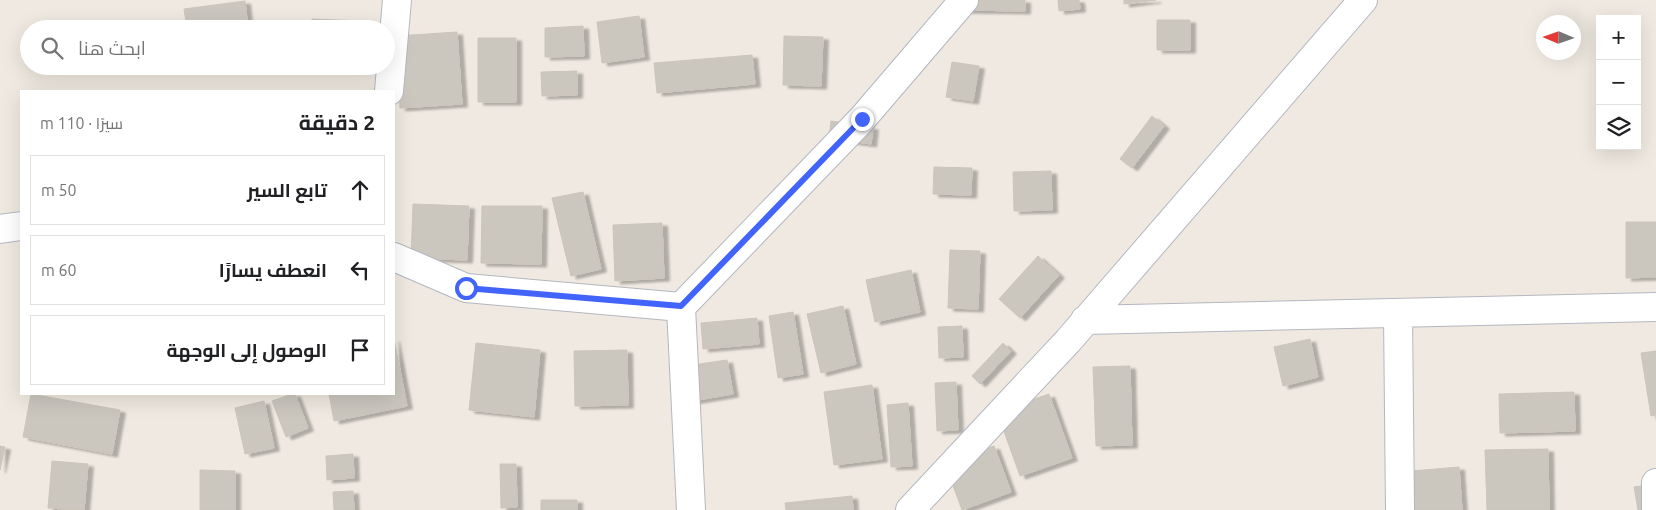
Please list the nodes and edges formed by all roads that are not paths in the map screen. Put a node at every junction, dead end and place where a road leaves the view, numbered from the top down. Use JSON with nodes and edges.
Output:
{"nodes":[{"id":1,"x":397,"y":0,"type":"edge"},
{"id":2,"x":964,"y":0,"type":"edge"},
{"id":3,"x":1363,"y":0,"type":"edge"},
{"id":4,"x":395,"y":23,"type":"edge"},
{"id":5,"x":390,"y":75,"type":"edge"},
{"id":6,"x":389,"y":90,"type":"edge"},
{"id":7,"x":20,"y":226,"type":"edge"},
{"id":8,"x":0,"y":230,"type":"edge"},
{"id":9,"x":395,"y":257,"type":"edge"},
{"id":10,"x":681,"y":306,"type":"junction"},
{"id":11,"x":1656,"y":307,"type":"edge"},
{"id":12,"x":1398,"y":313,"type":"junction"},
{"id":13,"x":1085,"y":320,"type":"junction"},
{"id":14,"x":1656,"y":483,"type":"edge"},
{"id":15,"x":691,"y":510,"type":"edge"},
{"id":16,"x":910,"y":510,"type":"edge"},
{"id":17,"x":1400,"y":510,"type":"edge"},
{"id":18,"x":1656,"y":510,"type":"edge"}],
"edges":[{"from":1,"to":4,"type":"street"},
{"from":2,"to":10,"type":"street"},
{"from":3,"to":13,"type":"street"},
{"from":5,"to":6,"type":"street"},
{"from":7,"to":8,"type":"street"},
{"from":9,"to":10,"type":"street"},
{"from":10,"to":15,"type":"street"},
{"from":11,"to":12,"type":"street"},
{"from":12,"to":13,"type":"street"},
{"from":12,"to":17,"type":"street"},
{"from":13,"to":16,"type":"street"},
{"from":14,"to":18,"type":"street"}]}
